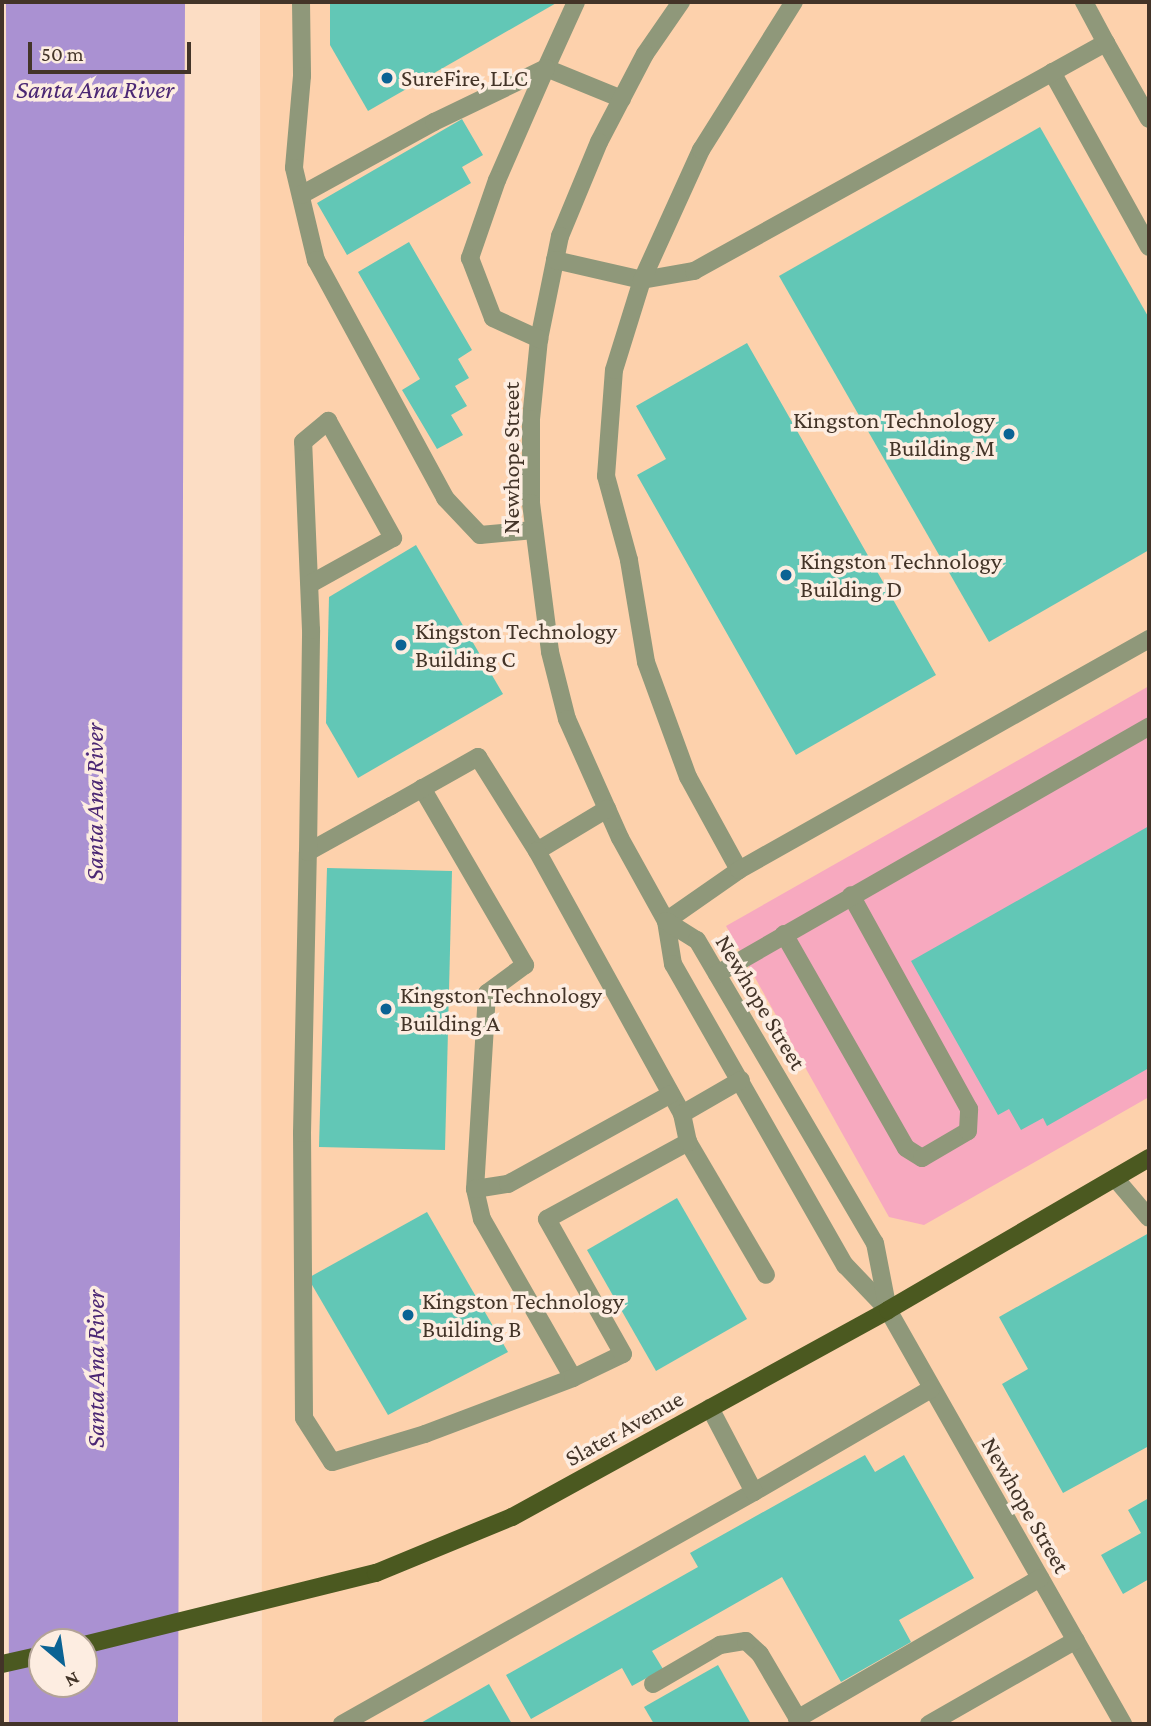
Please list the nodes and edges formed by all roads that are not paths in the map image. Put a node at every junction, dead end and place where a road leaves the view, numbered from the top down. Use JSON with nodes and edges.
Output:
{"nodes":[{"id":1,"x":301,"y":2,"type":"edge"},
{"id":2,"x":576,"y":2,"type":"edge"},
{"id":3,"x":681,"y":2,"type":"edge"},
{"id":4,"x":794,"y":2,"type":"edge"},
{"id":5,"x":1084,"y":2,"type":"edge"},
{"id":6,"x":1106,"y":43,"type":"junction"},
{"id":7,"x":546,"y":68,"type":"junction"},
{"id":8,"x":1052,"y":72,"type":"junction"},
{"id":9,"x":622,"y":99,"type":"junction"},
{"id":10,"x":1149,"y":119,"type":"edge"},
{"id":11,"x":301,"y":195,"type":"junction"},
{"id":12,"x":1149,"y":247,"type":"edge"},
{"id":13,"x":555,"y":260,"type":"junction"},
{"id":14,"x":642,"y":280,"type":"junction"},
{"id":15,"x":539,"y":339,"type":"junction"},
{"id":16,"x":534,"y":530,"type":"junction"},
{"id":17,"x":310,"y":584,"type":"junction"},
{"id":18,"x":1149,"y":639,"type":"edge"},
{"id":19,"x":1149,"y":727,"type":"edge"},
{"id":20,"x":422,"y":788,"type":"junction"},
{"id":21,"x":607,"y":809,"type":"junction"},
{"id":22,"x":537,"y":851,"type":"junction"},
{"id":23,"x":308,"y":852,"type":"junction"},
{"id":24,"x":739,"y":870,"type":"junction"},
{"id":25,"x":851,"y":895,"type":"junction"},
{"id":26,"x":666,"y":920,"type":"junction"},
{"id":27,"x":784,"y":934,"type":"junction"},
{"id":28,"x":717,"y":974,"type":"junction"},
{"id":29,"x":741,"y":1080,"type":"junction"},
{"id":30,"x":670,"y":1094,"type":"junction"},
{"id":31,"x":682,"y":1114,"type":"junction"},
{"id":32,"x":688,"y":1142,"type":"junction"},
{"id":33,"x":1149,"y":1158,"type":"edge"},
{"id":34,"x":1115,"y":1178,"type":"junction"},
{"id":35,"x":475,"y":1189,"type":"junction"},
{"id":36,"x":1149,"y":1218,"type":"edge"},
{"id":37,"x":766,"y":1275,"type":"dead end"},
{"id":38,"x":888,"y":1310,"type":"junction"},
{"id":39,"x":573,"y":1378,"type":"junction"},
{"id":40,"x":931,"y":1389,"type":"junction"},
{"id":41,"x":710,"y":1408,"type":"junction"},
{"id":42,"x":754,"y":1492,"type":"junction"},
{"id":43,"x":1040,"y":1578,"type":"junction"},
{"id":44,"x":1076,"y":1640,"type":"junction"},
{"id":45,"x":98,"y":1642,"type":"edge"},
{"id":46,"x":28,"y":1658,"type":"edge"},
{"id":47,"x":2,"y":1664,"type":"edge"},
{"id":48,"x":653,"y":1684,"type":"dead end"},
{"id":49,"x":799,"y":1722,"type":"edge"},
{"id":50,"x":342,"y":1724,"type":"edge"},
{"id":51,"x":929,"y":1724,"type":"edge"},
{"id":52,"x":1122,"y":1724,"type":"edge"}],
"edges":[{"from":1,"to":11,"type":"street"},
{"from":2,"to":7,"type":"street"},
{"from":3,"to":9,"type":"street","name":"Newhope Street"},
{"from":4,"to":14,"type":"street"},
{"from":5,"to":6,"type":"street"},
{"from":6,"to":8,"type":"street"},
{"from":6,"to":10,"type":"street"},
{"from":7,"to":9,"type":"street"},
{"from":7,"to":11,"type":"street"},
{"from":7,"to":15,"type":"street"},
{"from":8,"to":12,"type":"street"},
{"from":8,"to":14,"type":"street"},
{"from":9,"to":13,"type":"street","name":"Newhope Street"},
{"from":11,"to":16,"type":"street"},
{"from":13,"to":14,"type":"street"},
{"from":13,"to":15,"type":"street","name":"Newhope Street"},
{"from":14,"to":24,"type":"street"},
{"from":15,"to":16,"type":"street","name":"Newhope Street"},
{"from":16,"to":21,"type":"street","name":"Newhope Street"},
{"from":17,"to":17,"type":"street"},
{"from":17,"to":23,"type":"street"},
{"from":18,"to":24,"type":"street"},
{"from":19,"to":25,"type":"street"},
{"from":20,"to":22,"type":"street"},
{"from":20,"to":23,"type":"street"},
{"from":20,"to":35,"type":"street"},
{"from":21,"to":22,"type":"street"},
{"from":21,"to":26,"type":"street","name":"Newhope Street"},
{"from":22,"to":30,"type":"street"},
{"from":23,"to":39,"type":"street"},
{"from":24,"to":26,"type":"street"},
{"from":25,"to":27,"type":"street"},
{"from":25,"to":27,"type":"street"},
{"from":26,"to":28,"type":"street","name":"Newhope Street"},
{"from":26,"to":29,"type":"street","name":"Newhope Street"},
{"from":27,"to":28,"type":"street"},
{"from":28,"to":38,"type":"street","name":"Newhope Street"},
{"from":29,"to":31,"type":"street"},
{"from":29,"to":38,"type":"street","name":"Newhope Street"},
{"from":30,"to":31,"type":"street"},
{"from":30,"to":35,"type":"street"},
{"from":31,"to":32,"type":"street"},
{"from":32,"to":37,"type":"street"},
{"from":32,"to":39,"type":"street"},
{"from":33,"to":34,"type":"main road","name":"Slater Avenue"},
{"from":34,"to":36,"type":"street"},
{"from":34,"to":38,"type":"main road","name":"Slater Avenue"},
{"from":35,"to":39,"type":"street"},
{"from":38,"to":40,"type":"street","name":"Newhope Street"},
{"from":38,"to":41,"type":"main road","name":"Slater Avenue"},
{"from":40,"to":42,"type":"street"},
{"from":40,"to":43,"type":"street","name":"Newhope Street"},
{"from":41,"to":42,"type":"street"},
{"from":41,"to":45,"type":"main road","name":"Slater Avenue"},
{"from":42,"to":50,"type":"street"},
{"from":43,"to":44,"type":"street","name":"Newhope Street"},
{"from":43,"to":49,"type":"street"},
{"from":44,"to":51,"type":"street"},
{"from":44,"to":52,"type":"street","name":"Newhope Street"},
{"from":46,"to":47,"type":"main road"},
{"from":48,"to":49,"type":"street"}]}
